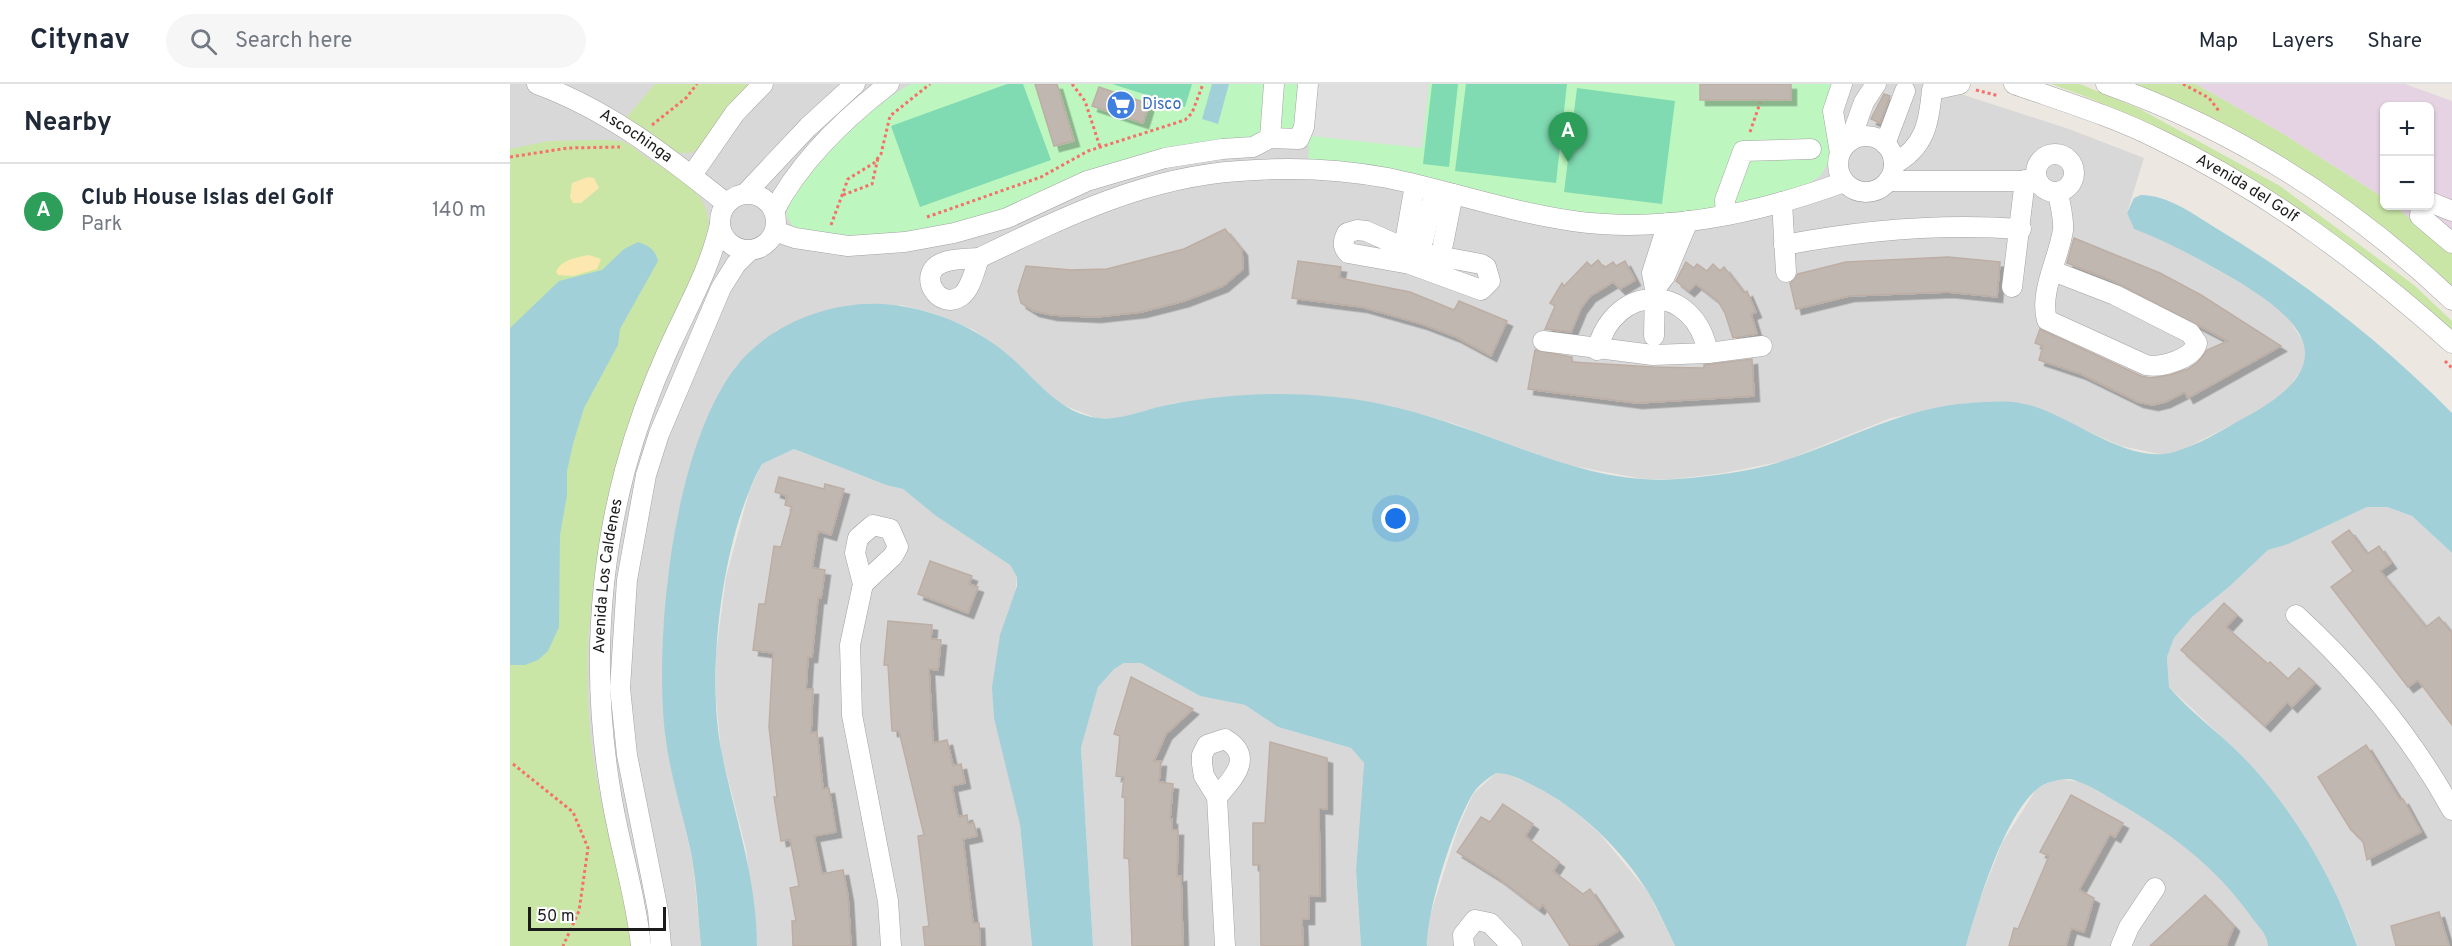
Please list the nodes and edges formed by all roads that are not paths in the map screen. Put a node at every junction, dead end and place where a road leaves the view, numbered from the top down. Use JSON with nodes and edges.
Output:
{"nodes":[{"id":1,"x":537,"y":84,"type":"edge"},
{"id":2,"x":763,"y":84,"type":"edge"},
{"id":3,"x":854,"y":84,"type":"edge"},
{"id":4,"x":889,"y":84,"type":"edge"},
{"id":5,"x":1274,"y":84,"type":"edge"},
{"id":6,"x":1308,"y":84,"type":"edge"},
{"id":7,"x":1842,"y":84,"type":"edge"},
{"id":8,"x":1877,"y":84,"type":"edge"},
{"id":9,"x":2106,"y":84,"type":"edge"},
{"id":10,"x":1965,"y":86,"type":"edge"},
{"id":11,"x":1908,"y":89,"type":"edge"},
{"id":12,"x":1932,"y":90,"type":"junction"},
{"id":13,"x":2011,"y":92,"type":"edge"},
{"id":14,"x":1278,"y":138,"type":"junction"},
{"id":15,"x":1885,"y":144,"type":"junction"},
{"id":16,"x":1845,"y":147,"type":"junction"},
{"id":17,"x":1811,"y":149,"type":"dead end"},
{"id":18,"x":1891,"y":173,"type":"junction"},
{"id":19,"x":692,"y":176,"type":"junction"},
{"id":20,"x":2031,"y":180,"type":"junction"},
{"id":21,"x":1844,"y":182,"type":"junction"},
{"id":22,"x":1415,"y":185,"type":"junction"},
{"id":23,"x":1444,"y":192,"type":"junction"},
{"id":24,"x":2058,"y":192,"type":"junction"},
{"id":25,"x":746,"y":194,"type":"junction"},
{"id":26,"x":1782,"y":202,"type":"junction"},
{"id":27,"x":726,"y":203,"type":"junction"},
{"id":28,"x":2434,"y":204,"type":"edge"},
{"id":29,"x":2421,"y":210,"type":"edge"},
{"id":30,"x":774,"y":211,"type":"junction"},
{"id":31,"x":2452,"y":211,"type":"edge"},
{"id":32,"x":1726,"y":215,"type":"junction"},
{"id":33,"x":1688,"y":221,"type":"junction"},
{"id":34,"x":1668,"y":223,"type":"junction"},
{"id":35,"x":720,"y":224,"type":"junction"},
{"id":36,"x":2020,"y":229,"type":"junction"},
{"id":37,"x":775,"y":231,"type":"junction"},
{"id":38,"x":2452,"y":243,"type":"edge"},
{"id":39,"x":1443,"y":244,"type":"dead end"},
{"id":40,"x":1784,"y":245,"type":"junction"},
{"id":41,"x":750,"y":250,"type":"junction"},
{"id":42,"x":979,"y":258,"type":"dead end"},
{"id":43,"x":2053,"y":271,"type":"junction"},
{"id":44,"x":1786,"y":272,"type":"dead end"},
{"id":45,"x":2012,"y":287,"type":"dead end"},
{"id":46,"x":1655,"y":294,"type":"junction"},
{"id":47,"x":2452,"y":300,"type":"edge"},
{"id":48,"x":1654,"y":336,"type":"dead end"},
{"id":49,"x":1543,"y":341,"type":"dead end"},
{"id":50,"x":1762,"y":346,"type":"dead end"},
{"id":51,"x":1597,"y":350,"type":"junction"},
{"id":52,"x":2448,"y":351,"type":"edge"},
{"id":53,"x":1708,"y":353,"type":"junction"},
{"id":54,"x":863,"y":584,"type":"dead end"},
{"id":55,"x":2296,"y":615,"type":"dead end"},
{"id":56,"x":1217,"y":797,"type":"dead end"},
{"id":57,"x":2452,"y":810,"type":"edge"},
{"id":58,"x":2155,"y":888,"type":"dead end"},
{"id":59,"x":641,"y":946,"type":"edge"},
{"id":60,"x":661,"y":946,"type":"edge"},
{"id":61,"x":891,"y":946,"type":"edge"},
{"id":62,"x":1225,"y":946,"type":"edge"},
{"id":63,"x":1464,"y":946,"type":"edge"},
{"id":64,"x":1512,"y":946,"type":"edge"},
{"id":65,"x":2121,"y":946,"type":"edge"}],
"edges":[{"from":1,"to":19,"type":"street","name":"Ascochinga"},
{"from":2,"to":19,"type":"street"},
{"from":3,"to":25,"type":"street"},
{"from":4,"to":30,"type":"street"},
{"from":5,"to":14,"type":"street"},
{"from":6,"to":14,"type":"street"},
{"from":7,"to":16,"type":"street"},
{"from":8,"to":11,"type":"street"},
{"from":8,"to":16,"type":"street"},
{"from":9,"to":47,"type":"street","name":"Avenida del Golf"},
{"from":10,"to":12,"type":"street"},
{"from":11,"to":12,"type":"street"},
{"from":11,"to":15,"type":"street"},
{"from":12,"to":18,"type":"street"},
{"from":13,"to":52,"type":"street","name":"Avenida del Golf"},
{"from":14,"to":37,"type":"street"},
{"from":15,"to":16,"type":"street"},
{"from":15,"to":18,"type":"street"},
{"from":16,"to":21,"type":"street"},
{"from":17,"to":32,"type":"street"},
{"from":18,"to":20,"type":"street"},
{"from":18,"to":21,"type":"street"},
{"from":19,"to":27,"type":"street","name":"Ascochinga"},
{"from":20,"to":24,"type":"street"},
{"from":20,"to":24,"type":"street"},
{"from":20,"to":36,"type":"street"},
{"from":21,"to":26,"type":"street"},
{"from":22,"to":23,"type":"street"},
{"from":22,"to":23,"type":"street"},
{"from":22,"to":42,"type":"street"},
{"from":23,"to":34,"type":"street"},
{"from":23,"to":39,"type":"street"},
{"from":24,"to":43,"type":"street"},
{"from":25,"to":27,"type":"street"},
{"from":25,"to":30,"type":"street"},
{"from":26,"to":32,"type":"street"},
{"from":26,"to":40,"type":"street"},
{"from":27,"to":35,"type":"street"},
{"from":28,"to":31,"type":"street"},
{"from":29,"to":38,"type":"street"},
{"from":30,"to":37,"type":"street"},
{"from":32,"to":33,"type":"street"},
{"from":33,"to":34,"type":"street"},
{"from":33,"to":46,"type":"street"},
{"from":34,"to":46,"type":"street"},
{"from":35,"to":41,"type":"street"},
{"from":35,"to":59,"type":"street","name":"Avenida Los Caldenes"},
{"from":36,"to":40,"type":"street"},
{"from":36,"to":45,"type":"street"},
{"from":37,"to":41,"type":"street"},
{"from":40,"to":44,"type":"street"},
{"from":41,"to":60,"type":"street","name":"Avenida Los Caldenes"},
{"from":43,"to":43,"type":"street"},
{"from":46,"to":48,"type":"street"},
{"from":46,"to":51,"type":"street"},
{"from":46,"to":53,"type":"street"},
{"from":49,"to":51,"type":"street"},
{"from":50,"to":53,"type":"street"},
{"from":51,"to":53,"type":"street"},
{"from":54,"to":61,"type":"street"},
{"from":55,"to":57,"type":"street"},
{"from":56,"to":62,"type":"street"},
{"from":58,"to":65,"type":"street"},
{"from":63,"to":64,"type":"street"}]}
